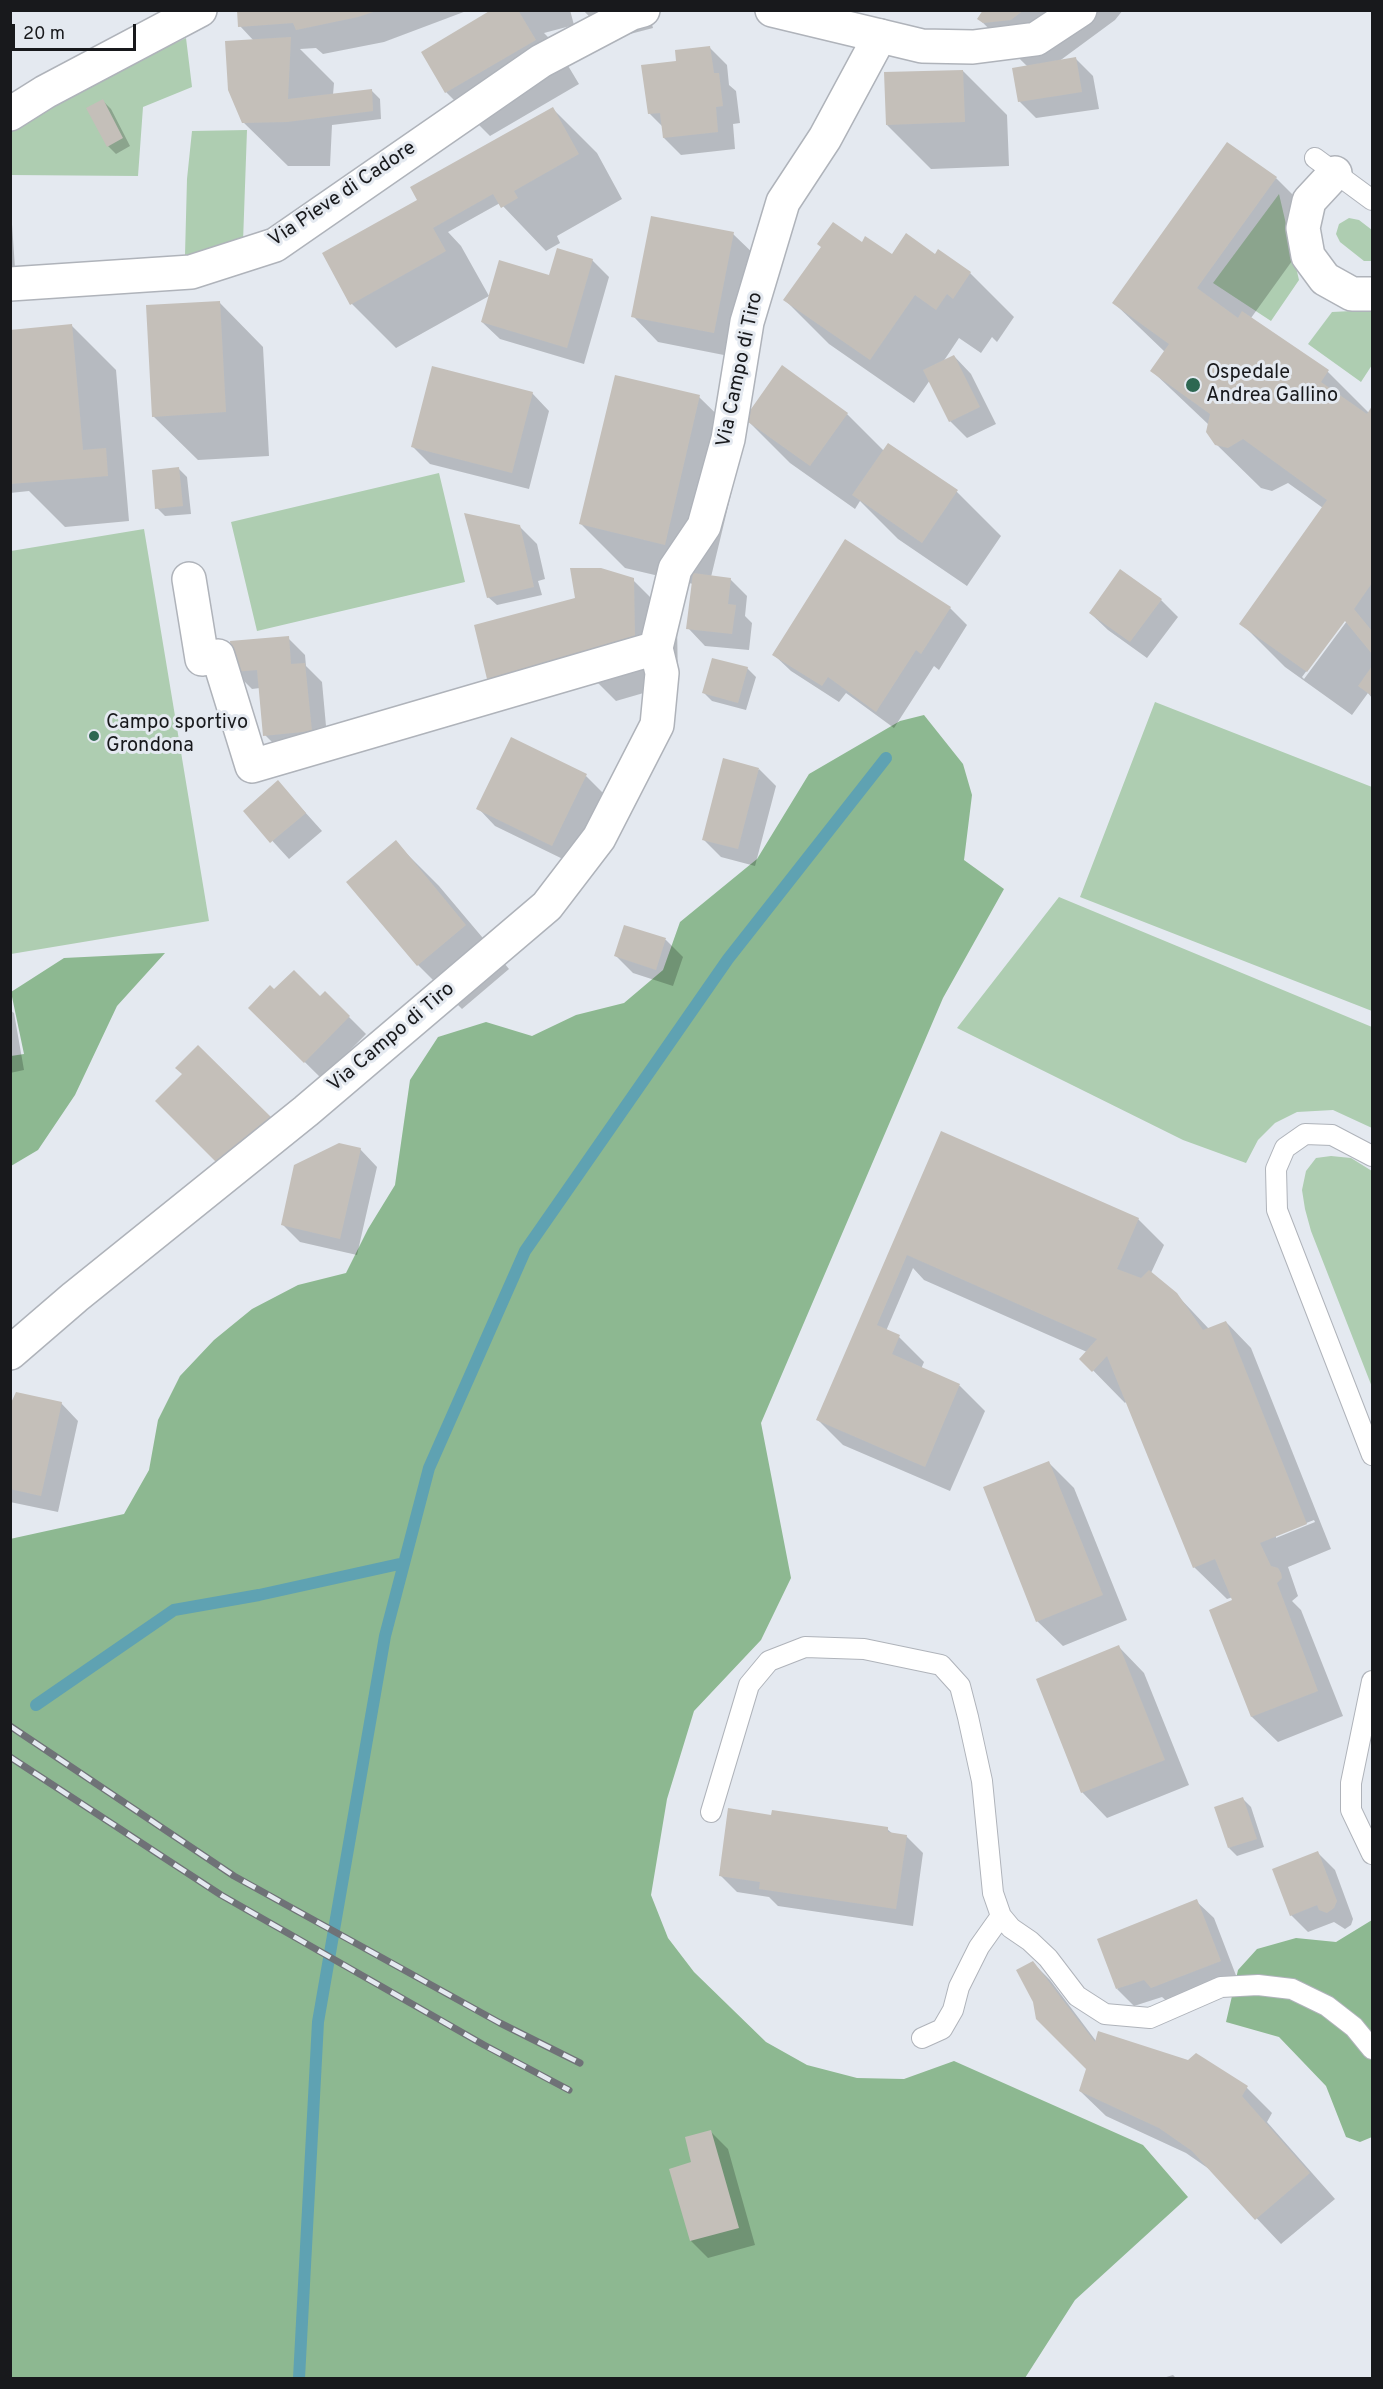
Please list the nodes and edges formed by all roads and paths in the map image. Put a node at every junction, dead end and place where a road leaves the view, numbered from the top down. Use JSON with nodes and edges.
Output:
{"nodes":[{"id":1,"x":200,"y":10,"type":"edge"},
{"id":2,"x":643,"y":10,"type":"edge"},
{"id":3,"x":772,"y":10,"type":"edge"},
{"id":4,"x":1080,"y":10,"type":"edge"},
{"id":5,"x":880,"y":36,"type":"junction"},
{"id":6,"x":10,"y":114,"type":"edge"},
{"id":7,"x":1325,"y":165,"type":"joint"},
{"id":8,"x":1372,"y":200,"type":"edge"},
{"id":9,"x":10,"y":284,"type":"edge"},
{"id":10,"x":1372,"y":294,"type":"edge"},
{"id":11,"x":189,"y":579,"type":"dead end"},
{"id":12,"x":656,"y":648,"type":"junction"},
{"id":13,"x":1372,"y":1156,"type":"edge"},
{"id":14,"x":10,"y":1353,"type":"edge"},
{"id":15,"x":1372,"y":1455,"type":"edge"},
{"id":16,"x":1372,"y":1681,"type":"edge"},
{"id":17,"x":711,"y":1812,"type":"dead end"},
{"id":18,"x":1372,"y":1854,"type":"edge"},
{"id":19,"x":1001,"y":1916,"type":"junction"},
{"id":20,"x":922,"y":2038,"type":"dead end"},
{"id":21,"x":1372,"y":2049,"type":"edge"}],
"edges":[{"from":1,"to":6,"type":"street"},
{"from":2,"to":9,"type":"street","name":"Via Pieve di Cadore"},
{"from":3,"to":5,"type":"street"},
{"from":4,"to":5,"type":"street"},
{"from":5,"to":12,"type":"street","name":"Via Campo di Tiro"},
{"from":7,"to":8,"type":"lane"},
{"from":7,"to":10,"type":"street"},
{"from":11,"to":12,"type":"street"},
{"from":12,"to":14,"type":"street","name":"Via Campo di Tiro"},
{"from":13,"to":15,"type":"lane"},
{"from":16,"to":18,"type":"lane"},
{"from":17,"to":19,"type":"lane"},
{"from":19,"to":20,"type":"lane"},
{"from":19,"to":21,"type":"lane"}]}
